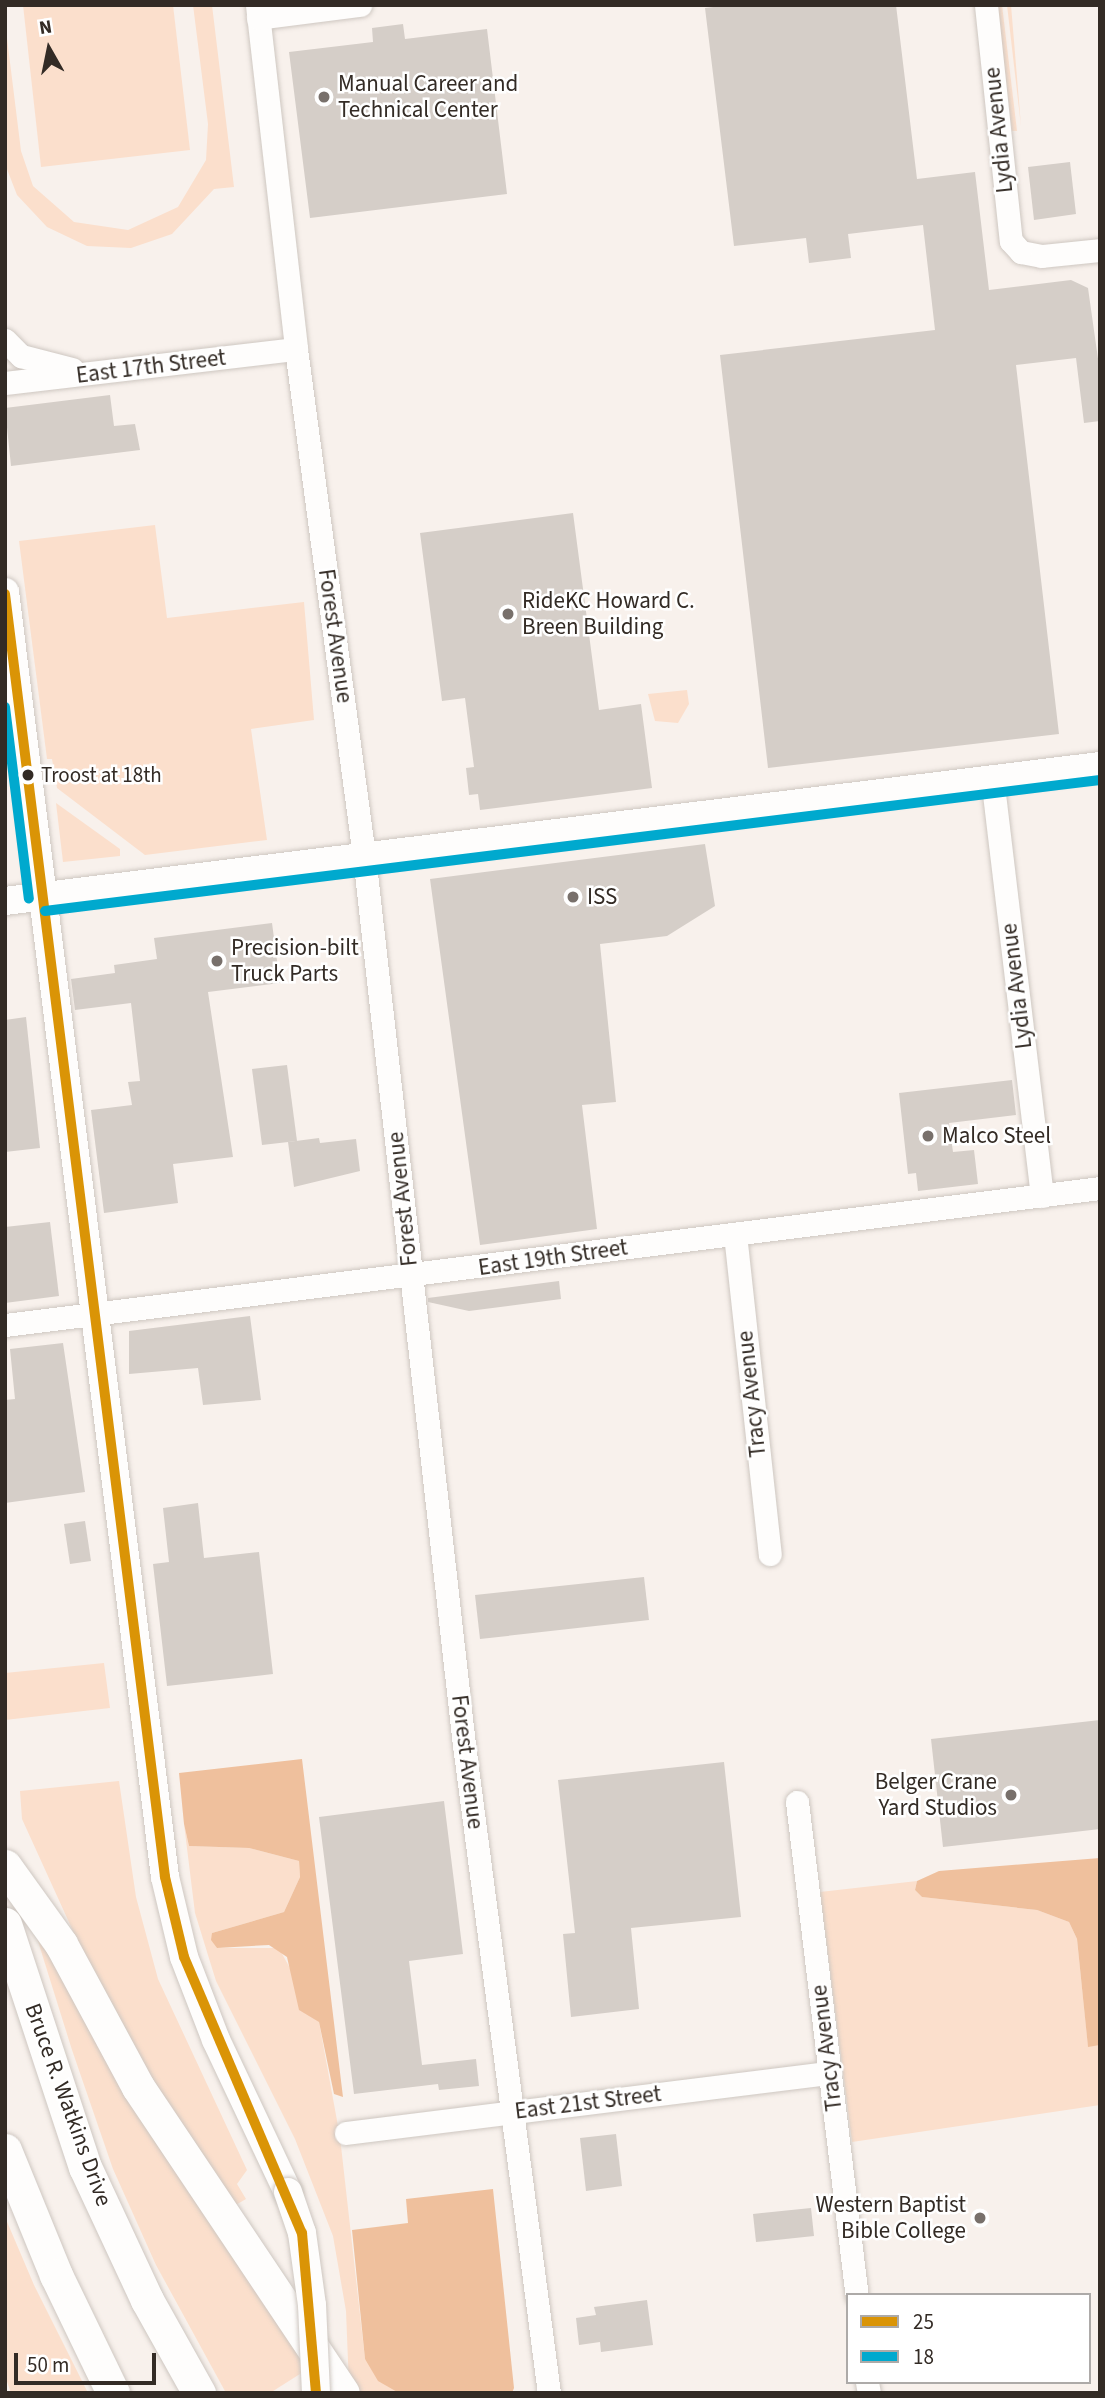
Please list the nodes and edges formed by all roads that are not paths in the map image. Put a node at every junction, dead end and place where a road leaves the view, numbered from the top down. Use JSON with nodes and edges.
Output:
{"nodes":[{"id":1,"x":360,"y":5,"type":"edge"},
{"id":2,"x":986,"y":5,"type":"edge"},
{"id":3,"x":258,"y":11,"type":"edge"},
{"id":4,"x":1100,"y":250,"type":"edge"},
{"id":5,"x":5,"y":340,"type":"edge"},
{"id":6,"x":296,"y":349,"type":"junction"},
{"id":7,"x":96,"y":374,"type":"junction"},
{"id":8,"x":5,"y":383,"type":"edge"},
{"id":9,"x":5,"y":592,"type":"edge"},
{"id":10,"x":1100,"y":766,"type":"edge"},
{"id":11,"x":992,"y":777,"type":"junction"},
{"id":12,"x":364,"y":856,"type":"junction"},
{"id":13,"x":43,"y":897,"type":"junction"},
{"id":14,"x":5,"y":901,"type":"edge"},
{"id":15,"x":1100,"y":1188,"type":"edge"},
{"id":16,"x":1042,"y":1196,"type":"junction"},
{"id":17,"x":735,"y":1234,"type":"junction"},
{"id":18,"x":412,"y":1277,"type":"junction"},
{"id":19,"x":94,"y":1315,"type":"junction"},
{"id":20,"x":5,"y":1325,"type":"edge"},
{"id":21,"x":770,"y":1554,"type":"dead end"},
{"id":22,"x":797,"y":1801,"type":"dead end"},
{"id":23,"x":5,"y":1866,"type":"edge"},
{"id":24,"x":5,"y":1924,"type":"edge"},
{"id":25,"x":830,"y":2073,"type":"junction"},
{"id":26,"x":511,"y":2112,"type":"junction"},
{"id":27,"x":346,"y":2133,"type":"dead end"},
{"id":28,"x":5,"y":2150,"type":"edge"},
{"id":29,"x":857,"y":2293,"type":"edge"},
{"id":30,"x":113,"y":2393,"type":"edge"},
{"id":31,"x":199,"y":2393,"type":"edge"},
{"id":32,"x":316,"y":2393,"type":"edge"},
{"id":33,"x":343,"y":2393,"type":"edge"},
{"id":34,"x":550,"y":2393,"type":"edge"}],
"edges":[{"from":1,"to":3,"type":"street"},
{"from":2,"to":4,"type":"street","name":"Lydia Avenue"},
{"from":3,"to":6,"type":"street","name":"Forest Avenue"},
{"from":5,"to":7,"type":"street"},
{"from":6,"to":7,"type":"street","name":"East 17th Street"},
{"from":6,"to":12,"type":"street","name":"Forest Avenue"},
{"from":7,"to":8,"type":"street","name":"East 17th Street"},
{"from":9,"to":13,"type":"main road"},
{"from":10,"to":11,"type":"main road"},
{"from":11,"to":12,"type":"main road"},
{"from":11,"to":16,"type":"street","name":"Lydia Avenue"},
{"from":12,"to":13,"type":"main road"},
{"from":12,"to":18,"type":"street","name":"Forest Avenue"},
{"from":13,"to":14,"type":"main road"},
{"from":13,"to":19,"type":"main road"},
{"from":15,"to":16,"type":"street","name":"East 19th Street"},
{"from":16,"to":17,"type":"street","name":"East 19th Street"},
{"from":17,"to":18,"type":"street","name":"East 19th Street"},
{"from":17,"to":21,"type":"street","name":"Tracy Avenue"},
{"from":18,"to":19,"type":"street","name":"East 19th Street"},
{"from":18,"to":26,"type":"street","name":"Forest Avenue"},
{"from":19,"to":20,"type":"street","name":"East 19th Street"},
{"from":19,"to":32,"type":"main road","bridge":true},
{"from":22,"to":25,"type":"street","name":"Tracy Avenue"},
{"from":23,"to":33,"type":"highway"},
{"from":24,"to":31,"type":"highway","name":"Bruce R. Watkins Drive"},
{"from":25,"to":26,"type":"street","name":"East 21st Street"},
{"from":25,"to":29,"type":"street","name":"Tracy Avenue"},
{"from":26,"to":27,"type":"street","name":"East 21st Street"},
{"from":26,"to":34,"type":"street","name":"Forest Avenue"},
{"from":28,"to":30,"type":"highway"}]}
